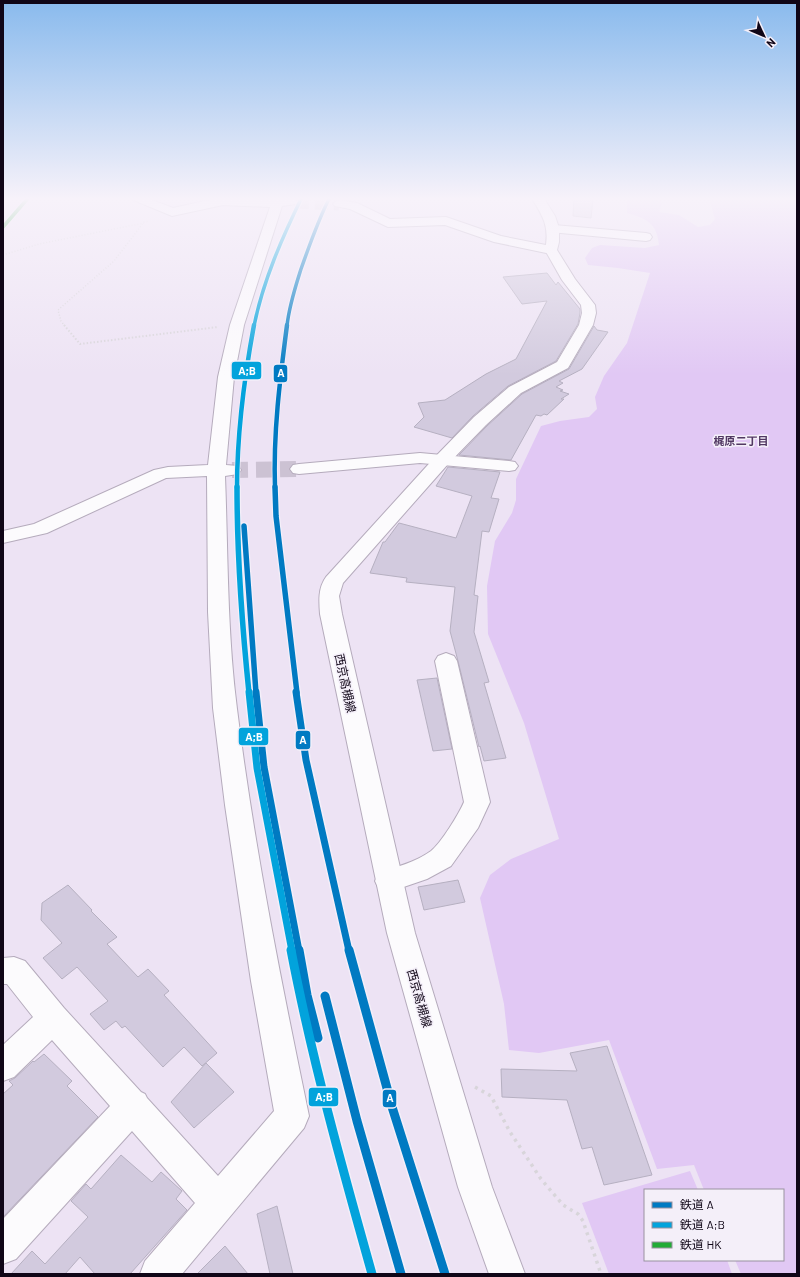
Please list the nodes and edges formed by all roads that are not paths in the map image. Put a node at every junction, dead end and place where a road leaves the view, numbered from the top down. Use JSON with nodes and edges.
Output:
{"nodes":[{"id":1,"x":264,"y":257,"type":"edge"},
{"id":2,"x":560,"y":257,"type":"edge"},
{"id":3,"x":442,"y":460,"type":"junction"},
{"id":4,"x":509,"y":466,"type":"dead end"},
{"id":5,"x":299,"y":470,"type":"tunnel mouth"},
{"id":6,"x":224,"y":471,"type":"junction"},
{"id":7,"x":3,"y":537,"type":"edge"},
{"id":8,"x":446,"y":661,"type":"dead end"},
{"id":9,"x":389,"y":881,"type":"junction"},
{"id":10,"x":3,"y":971,"type":"edge"},
{"id":11,"x":53,"y":1018,"type":"junction"},
{"id":12,"x":3,"y":1066,"type":"edge"},
{"id":13,"x":133,"y":1105,"type":"junction"},
{"id":14,"x":219,"y":1203,"type":"junction"},
{"id":15,"x":3,"y":1246,"type":"edge"},
{"id":16,"x":158,"y":1274,"type":"edge"},
{"id":17,"x":507,"y":1274,"type":"edge"}],
"edges":[{"from":1,"to":6,"type":"street"},
{"from":2,"to":3,"type":"street","name":"西京高槻線"},
{"from":3,"to":4,"type":"street"},
{"from":3,"to":5,"type":"street"},
{"from":3,"to":9,"type":"street","name":"西京高槻線"},
{"from":6,"to":7,"type":"street"},
{"from":6,"to":14,"type":"street"},
{"from":8,"to":9,"type":"street"},
{"from":9,"to":17,"type":"street","name":"西京高槻線"},
{"from":10,"to":11,"type":"street"},
{"from":11,"to":12,"type":"street"},
{"from":11,"to":13,"type":"street"},
{"from":13,"to":14,"type":"street"},
{"from":13,"to":15,"type":"street"},
{"from":14,"to":16,"type":"street"}]}
